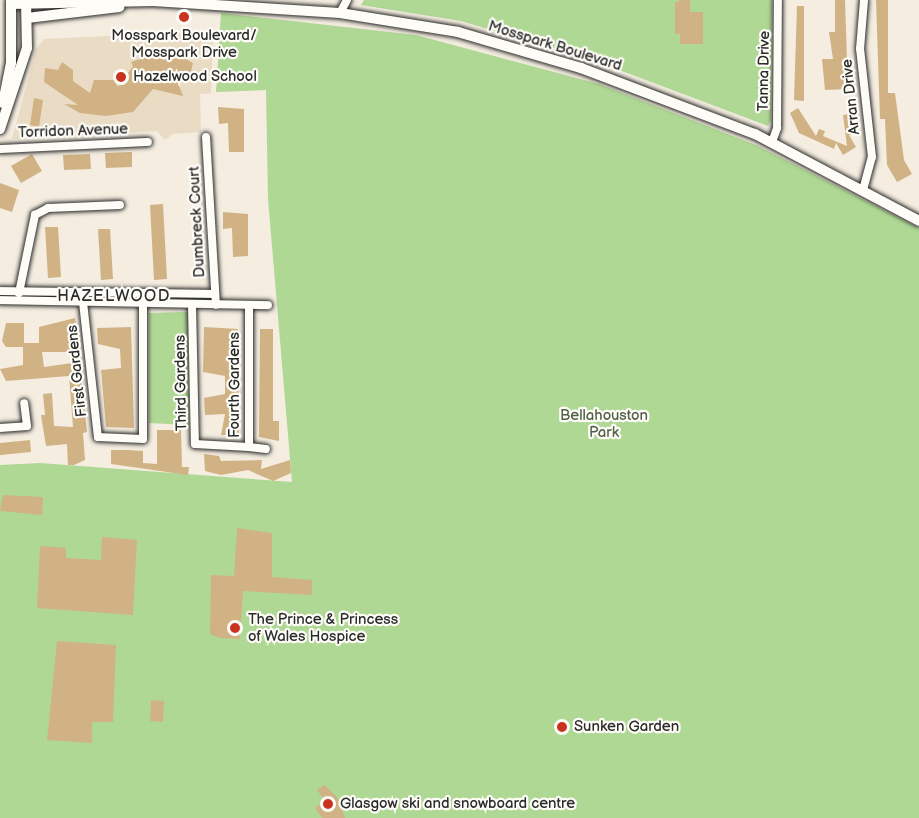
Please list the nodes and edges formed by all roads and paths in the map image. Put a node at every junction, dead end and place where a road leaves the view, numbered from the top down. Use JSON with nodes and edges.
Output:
{"nodes":[{"id":1,"x":347,"y":0,"type":"edge"},
{"id":2,"x":778,"y":0,"type":"edge"},
{"id":3,"x":864,"y":0,"type":"edge"},
{"id":4,"x":43,"y":2,"type":"edge"},
{"id":5,"x":153,"y":2,"type":"junction"},
{"id":6,"x":11,"y":3,"type":"edge"},
{"id":7,"x":26,"y":3,"type":"edge"},
{"id":8,"x":340,"y":13,"type":"junction"},
{"id":9,"x":27,"y":18,"type":"junction"},
{"id":10,"x":0,"y":115,"type":"edge"},
{"id":11,"x":0,"y":129,"type":"edge"},
{"id":12,"x":206,"y":137,"type":"dead end"},
{"id":13,"x":148,"y":142,"type":"dead end"},
{"id":14,"x":772,"y":142,"type":"junction"},
{"id":15,"x":0,"y":149,"type":"edge"},
{"id":16,"x":863,"y":190,"type":"junction"},
{"id":17,"x":120,"y":205,"type":"dead end"},
{"id":18,"x":919,"y":221,"type":"edge"},
{"id":19,"x":0,"y":291,"type":"edge"},
{"id":20,"x":19,"y":291,"type":"junction"},
{"id":21,"x":143,"y":294,"type":"junction"},
{"id":22,"x":215,"y":294,"type":"junction"},
{"id":23,"x":82,"y":297,"type":"junction"},
{"id":24,"x":0,"y":300,"type":"edge"},
{"id":25,"x":18,"y":301,"type":"junction"},
{"id":26,"x":143,"y":304,"type":"junction"},
{"id":27,"x":192,"y":305,"type":"junction"},
{"id":28,"x":216,"y":305,"type":"junction"},
{"id":29,"x":249,"y":305,"type":"junction"},
{"id":30,"x":268,"y":305,"type":"dead end"},
{"id":31,"x":24,"y":403,"type":"dead end"},
{"id":32,"x":0,"y":428,"type":"edge"},
{"id":33,"x":249,"y":447,"type":"junction"},
{"id":34,"x":266,"y":448,"type":"dead end"}],
"edges":[{"from":1,"to":8,"type":"street"},
{"from":2,"to":14,"type":"street","name":"Tanna Drive"},
{"from":3,"to":16,"type":"street","name":"Arran Drive"},
{"from":4,"to":5,"type":"street","name":"Mosspark Boulevard"},
{"from":4,"to":7,"type":"street","name":"Mosspark Boulevard"},
{"from":5,"to":8,"type":"street","name":"Mosspark Boulevard"},
{"from":5,"to":9,"type":"street","name":"Mosspark Boulevard"},
{"from":6,"to":7,"type":"street","name":"Mosspark Boulevard"},
{"from":6,"to":9,"type":"street"},
{"from":6,"to":10,"type":"street"},
{"from":7,"to":9,"type":"street"},
{"from":8,"to":14,"type":"street","name":"Mosspark Boulevard"},
{"from":9,"to":11,"type":"street"},
{"from":12,"to":22,"type":"street","name":"Dumbreck Court"},
{"from":13,"to":15,"type":"street","name":"Torridon Avenue"},
{"from":14,"to":16,"type":"street","name":"Mosspark Boulevard"},
{"from":16,"to":18,"type":"street","name":"Mosspark Boulevard"},
{"from":17,"to":20,"type":"street"},
{"from":19,"to":20,"type":"street"},
{"from":20,"to":23,"type":"street"},
{"from":20,"to":25,"type":"street"},
{"from":21,"to":22,"type":"street"},
{"from":21,"to":23,"type":"street"},
{"from":21,"to":26,"type":"street"},
{"from":22,"to":28,"type":"street","name":"Dumbreck Court"},
{"from":23,"to":25,"type":"street"},
{"from":23,"to":26,"type":"street"},
{"from":23,"to":26,"type":"street","name":"First Gardens"},
{"from":24,"to":25,"type":"street"},
{"from":26,"to":27,"type":"street"},
{"from":27,"to":28,"type":"street"},
{"from":27,"to":33,"type":"street","name":"Third Gardens"},
{"from":28,"to":29,"type":"street"},
{"from":29,"to":30,"type":"street"},
{"from":29,"to":33,"type":"street","name":"Fourth Gardens"},
{"from":31,"to":32,"type":"street"},
{"from":33,"to":34,"type":"street","name":"Fourth Gardens"}]}
